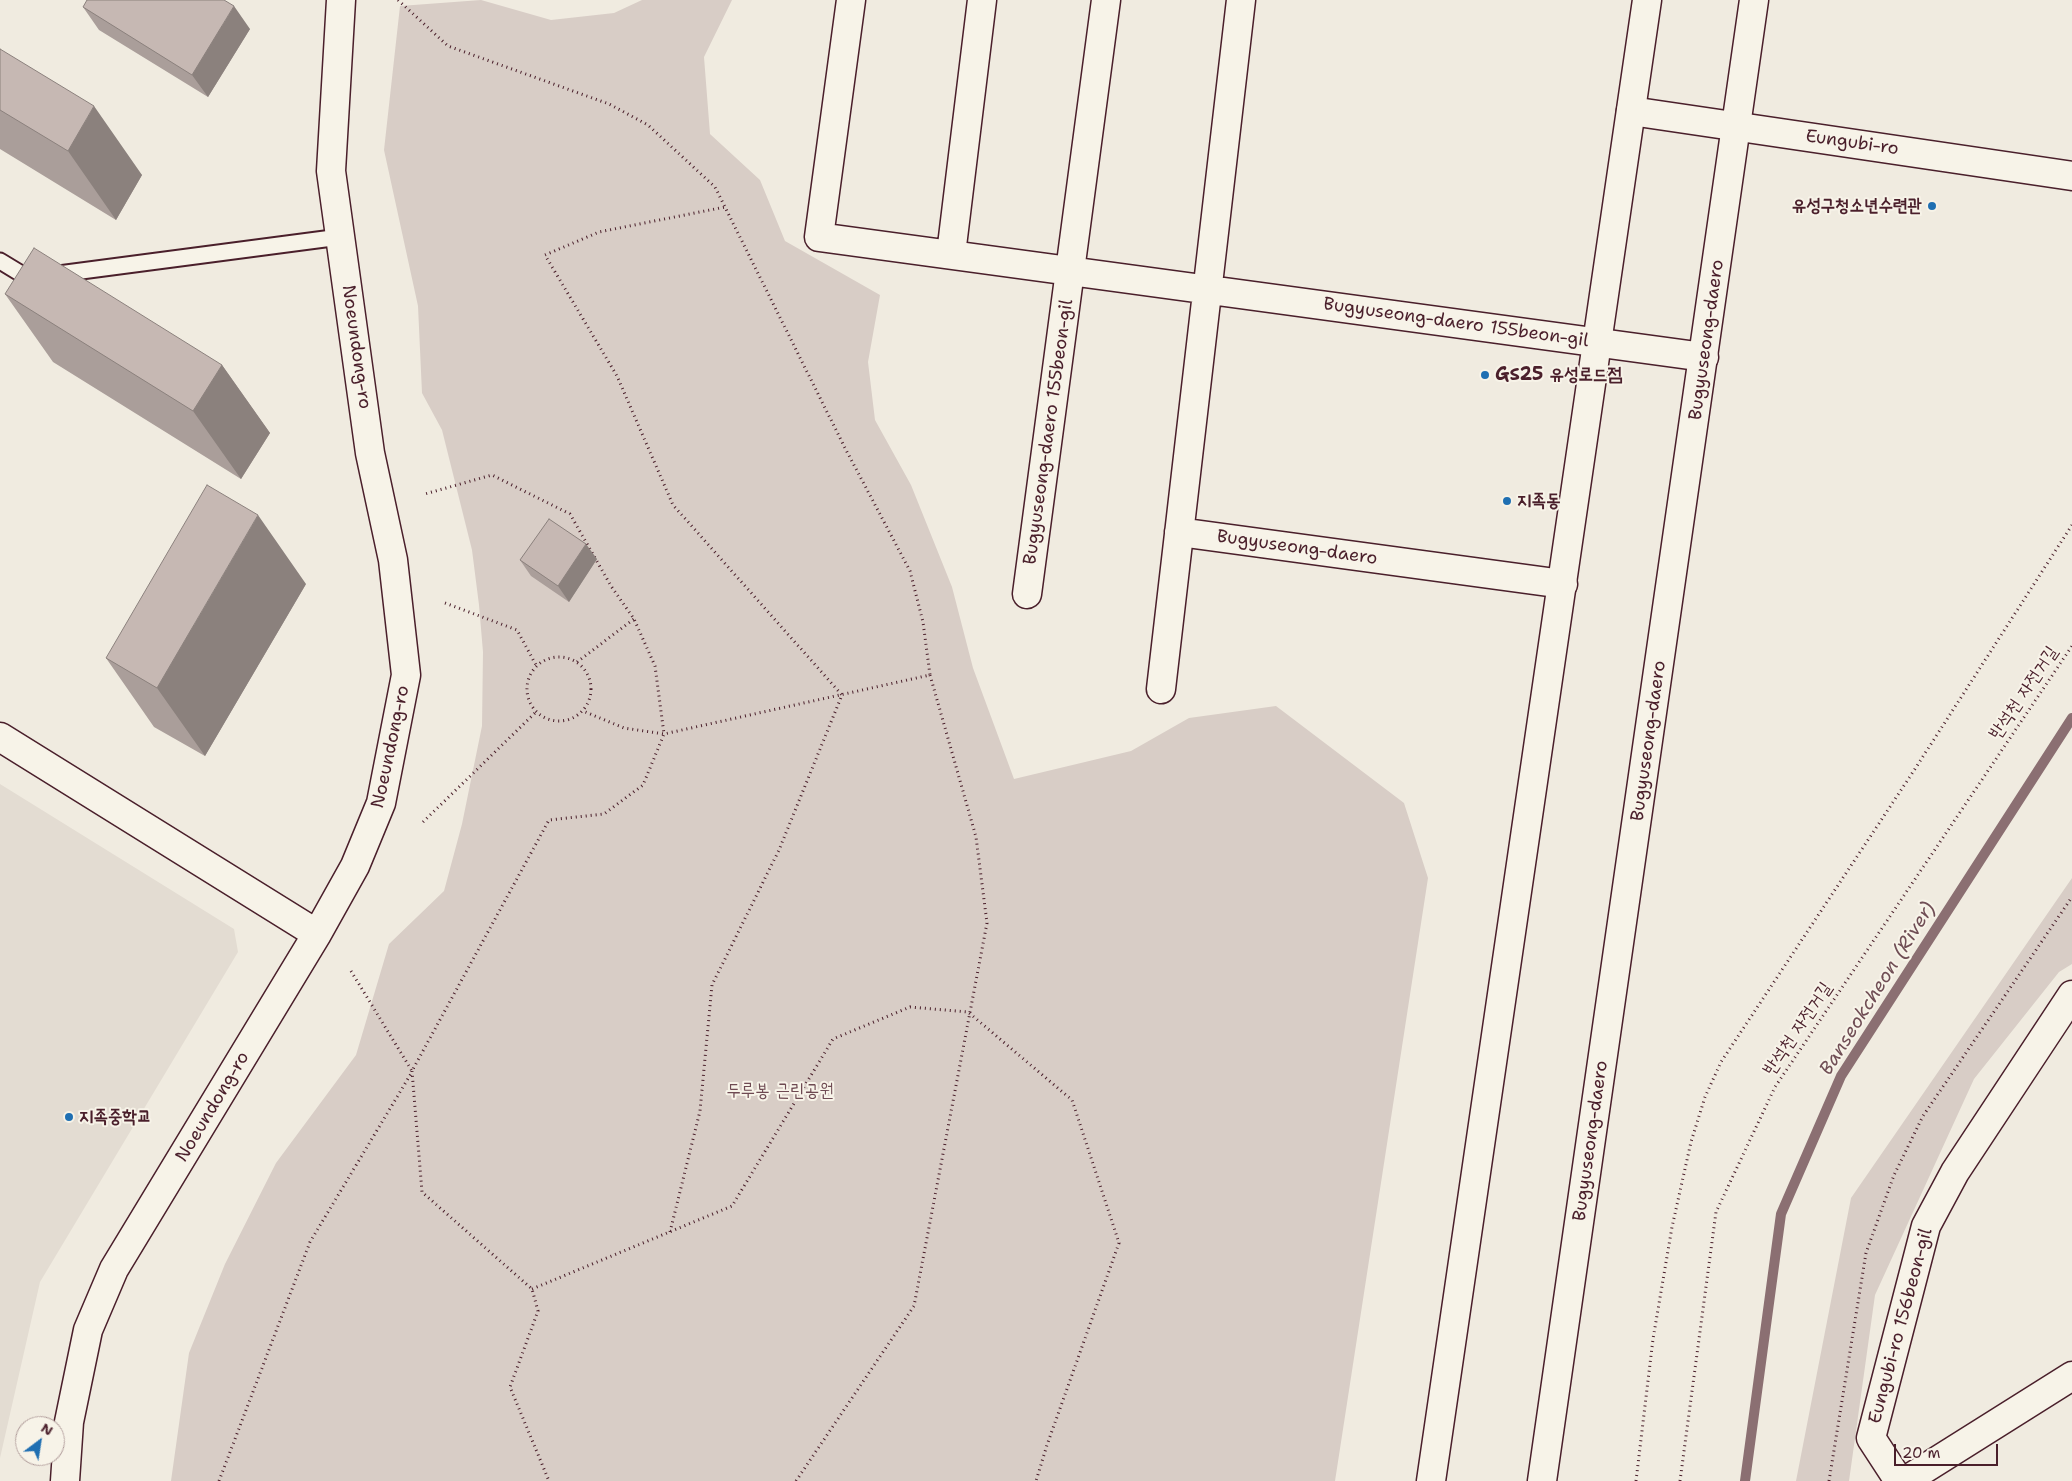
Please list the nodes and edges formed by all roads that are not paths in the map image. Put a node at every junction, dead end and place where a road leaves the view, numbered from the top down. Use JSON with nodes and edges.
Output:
{"nodes":[{"id":1,"x":340,"y":0,"type":"edge"},
{"id":2,"x":851,"y":0,"type":"edge"},
{"id":3,"x":982,"y":0,"type":"edge"},
{"id":4,"x":1106,"y":0,"type":"edge"},
{"id":5,"x":1241,"y":0,"type":"edge"},
{"id":6,"x":1647,"y":0,"type":"edge"},
{"id":7,"x":1754,"y":0,"type":"edge"},
{"id":8,"x":1631,"y":111,"type":"junction"},
{"id":9,"x":1737,"y":126,"type":"junction"},
{"id":10,"x":2072,"y":176,"type":"edge"},
{"id":11,"x":340,"y":237,"type":"junction"},
{"id":12,"x":951,"y":254,"type":"junction"},
{"id":13,"x":0,"y":261,"type":"edge"},
{"id":14,"x":1070,"y":271,"type":"junction"},
{"id":15,"x":1207,"y":290,"type":"junction"},
{"id":16,"x":1598,"y":343,"type":"junction"},
{"id":17,"x":1704,"y":357,"type":"junction"},
{"id":18,"x":1179,"y":532,"type":"junction"},
{"id":19,"x":1563,"y":584,"type":"junction"},
{"id":20,"x":1027,"y":594,"type":"dead end"},
{"id":21,"x":1161,"y":689,"type":"dead end"},
{"id":22,"x":0,"y":736,"type":"edge"},
{"id":23,"x":317,"y":934,"type":"junction"},
{"id":24,"x":2071,"y":998,"type":"edge"},
{"id":25,"x":2072,"y":1376,"type":"edge"},
{"id":26,"x":65,"y":1481,"type":"edge"},
{"id":27,"x":1432,"y":1481,"type":"edge"},
{"id":28,"x":1542,"y":1481,"type":"edge"},
{"id":29,"x":1899,"y":1481,"type":"edge"},
{"id":30,"x":1905,"y":1481,"type":"edge"}],
"edges":[{"from":1,"to":11,"type":"street","name":"Noeundong-ro"},
{"from":2,"to":12,"type":"street","name":"Bugyuseong-daero 155beon-gil"},
{"from":3,"to":12,"type":"street"},
{"from":4,"to":14,"type":"street","name":"Bugyuseong-daero 155beon-gil"},
{"from":5,"to":15,"type":"street"},
{"from":6,"to":8,"type":"street"},
{"from":7,"to":9,"type":"street","name":"Bugyuseong-daero"},
{"from":8,"to":9,"type":"street","name":"Eungubi-ro"},
{"from":8,"to":16,"type":"street"},
{"from":9,"to":10,"type":"street","name":"Eungubi-ro"},
{"from":9,"to":17,"type":"street","name":"Bugyuseong-daero"},
{"from":11,"to":13,"type":"lane"},
{"from":11,"to":23,"type":"street","name":"Noeundong-ro"},
{"from":12,"to":14,"type":"street","name":"Bugyuseong-daero 155beon-gil"},
{"from":14,"to":15,"type":"street","name":"Bugyuseong-daero 155beon-gil"},
{"from":14,"to":20,"type":"street","name":"Bugyuseong-daero 155beon-gil"},
{"from":15,"to":16,"type":"street","name":"Bugyuseong-daero 155beon-gil"},
{"from":15,"to":18,"type":"street"},
{"from":16,"to":17,"type":"street","name":"Bugyuseong-daero 155beon-gil"},
{"from":16,"to":19,"type":"street"},
{"from":17,"to":28,"type":"street","name":"Bugyuseong-daero"},
{"from":18,"to":19,"type":"street","name":"Bugyuseong-daero"},
{"from":18,"to":21,"type":"street"},
{"from":19,"to":27,"type":"street"},
{"from":22,"to":23,"type":"street"},
{"from":23,"to":26,"type":"street","name":"Noeundong-ro"},
{"from":24,"to":29,"type":"street","name":"Eungubi-ro 156beon-gil"},
{"from":25,"to":30,"type":"street"}]}
